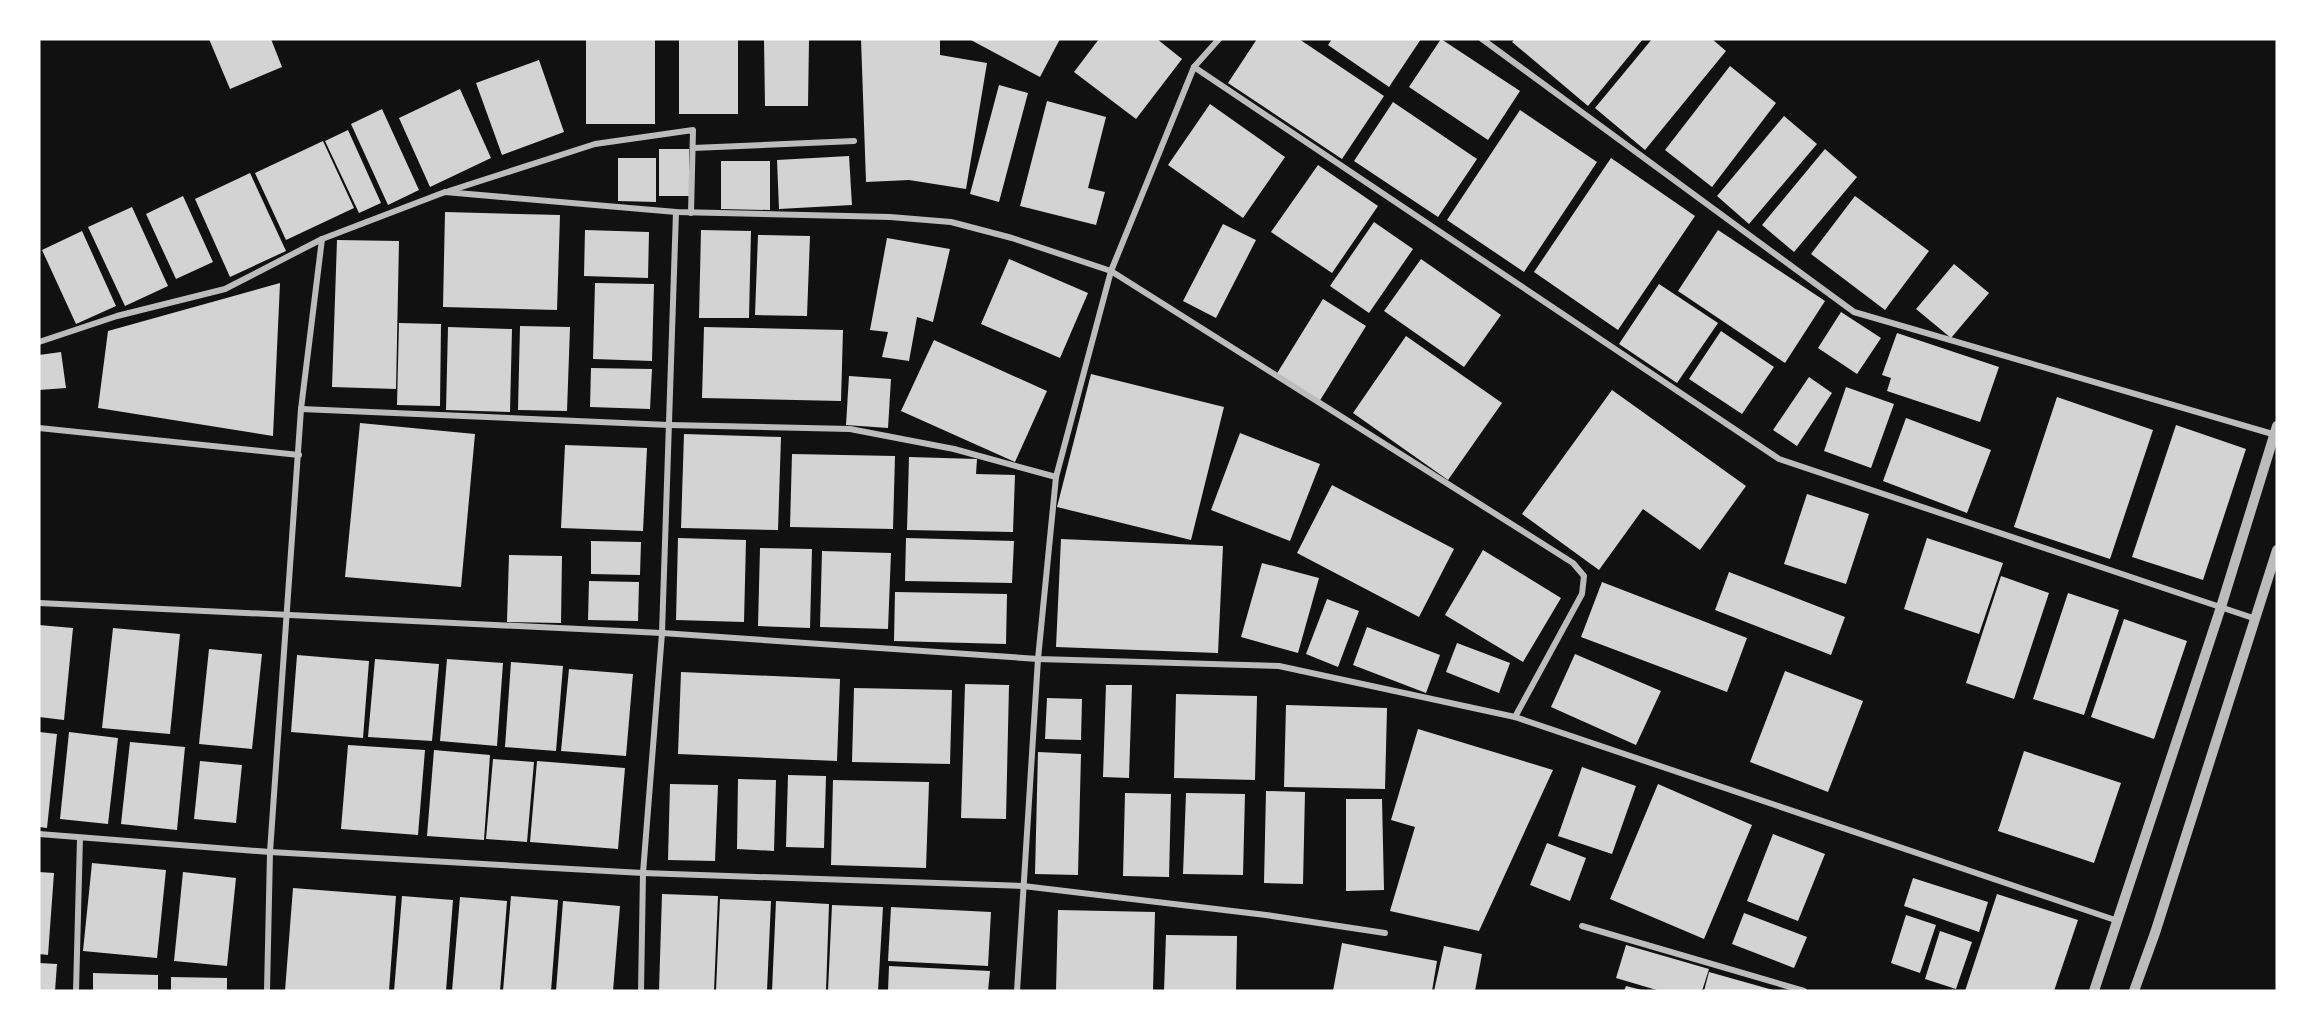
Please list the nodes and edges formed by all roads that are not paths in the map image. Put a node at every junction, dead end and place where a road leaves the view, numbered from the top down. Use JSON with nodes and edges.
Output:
{"nodes":[{"id":1,"x":1219,"y":39,"type":"edge"},
{"id":2,"x":1482,"y":39,"type":"edge"},
{"id":3,"x":1194,"y":67,"type":"junction"},
{"id":4,"x":854,"y":141,"type":"dead end"},
{"id":5,"x":693,"y":148,"type":"junction"},
{"id":6,"x":445,"y":192,"type":"junction"},
{"id":7,"x":676,"y":212,"type":"junction"},
{"id":8,"x":691,"y":213,"type":"junction"},
{"id":9,"x":322,"y":239,"type":"junction"},
{"id":10,"x":1111,"y":271,"type":"junction"},
{"id":11,"x":39,"y":342,"type":"edge"},
{"id":12,"x":301,"y":410,"type":"junction"},
{"id":13,"x":669,"y":425,"type":"junction"},
{"id":14,"x":39,"y":428,"type":"edge"},
{"id":15,"x":2276,"y":432,"type":"edge"},
{"id":16,"x":299,"y":455,"type":"junction"},
{"id":17,"x":1056,"y":477,"type":"junction"},
{"id":18,"x":2277,"y":550,"type":"edge"},
{"id":19,"x":39,"y":603,"type":"edge"},
{"id":20,"x":2221,"y":607,"type":"junction"},
{"id":21,"x":287,"y":615,"type":"junction"},
{"id":22,"x":2256,"y":619,"type":"junction"},
{"id":23,"x":662,"y":633,"type":"junction"},
{"id":24,"x":1038,"y":660,"type":"junction"},
{"id":25,"x":1515,"y":717,"type":"junction"},
{"id":26,"x":39,"y":834,"type":"edge"},
{"id":27,"x":80,"y":838,"type":"junction"},
{"id":28,"x":270,"y":852,"type":"junction"},
{"id":29,"x":643,"y":873,"type":"junction"},
{"id":30,"x":1023,"y":886,"type":"junction"},
{"id":31,"x":2118,"y":922,"type":"junction"},
{"id":32,"x":1582,"y":926,"type":"dead end"},
{"id":33,"x":1385,"y":933,"type":"dead end"},
{"id":34,"x":76,"y":991,"type":"edge"},
{"id":35,"x":267,"y":991,"type":"edge"},
{"id":36,"x":641,"y":991,"type":"edge"},
{"id":37,"x":1017,"y":991,"type":"edge"},
{"id":38,"x":1804,"y":991,"type":"edge"},
{"id":39,"x":2094,"y":991,"type":"edge"},
{"id":40,"x":2134,"y":991,"type":"edge"}],
"edges":[{"from":1,"to":3,"type":"street"},
{"from":2,"to":15,"type":"street"},
{"from":3,"to":10,"type":"street"},
{"from":3,"to":20,"type":"street"},
{"from":4,"to":5,"type":"street"},
{"from":5,"to":6,"type":"street"},
{"from":5,"to":8,"type":"street"},
{"from":6,"to":7,"type":"street"},
{"from":6,"to":9,"type":"street"},
{"from":7,"to":8,"type":"street"},
{"from":7,"to":13,"type":"street"},
{"from":8,"to":10,"type":"street"},
{"from":9,"to":11,"type":"street"},
{"from":9,"to":12,"type":"street"},
{"from":10,"to":17,"type":"street"},
{"from":10,"to":25,"type":"street"},
{"from":12,"to":13,"type":"street"},
{"from":12,"to":16,"type":"street"},
{"from":13,"to":17,"type":"street"},
{"from":13,"to":23,"type":"street"},
{"from":14,"to":16,"type":"street"},
{"from":15,"to":20,"type":"street"},
{"from":16,"to":21,"type":"street"},
{"from":17,"to":24,"type":"street"},
{"from":18,"to":22,"type":"street"},
{"from":19,"to":21,"type":"street"},
{"from":20,"to":22,"type":"street"},
{"from":20,"to":31,"type":"street"},
{"from":21,"to":23,"type":"street"},
{"from":21,"to":28,"type":"street"},
{"from":22,"to":40,"type":"street"},
{"from":23,"to":24,"type":"street"},
{"from":23,"to":29,"type":"street"},
{"from":24,"to":25,"type":"street"},
{"from":24,"to":30,"type":"street"},
{"from":25,"to":31,"type":"street"},
{"from":26,"to":27,"type":"street"},
{"from":27,"to":28,"type":"street"},
{"from":27,"to":34,"type":"street"},
{"from":28,"to":29,"type":"street"},
{"from":28,"to":35,"type":"street"},
{"from":29,"to":30,"type":"street"},
{"from":29,"to":36,"type":"street"},
{"from":30,"to":33,"type":"street"},
{"from":30,"to":37,"type":"street"},
{"from":31,"to":39,"type":"street"},
{"from":32,"to":38,"type":"street"}]}
